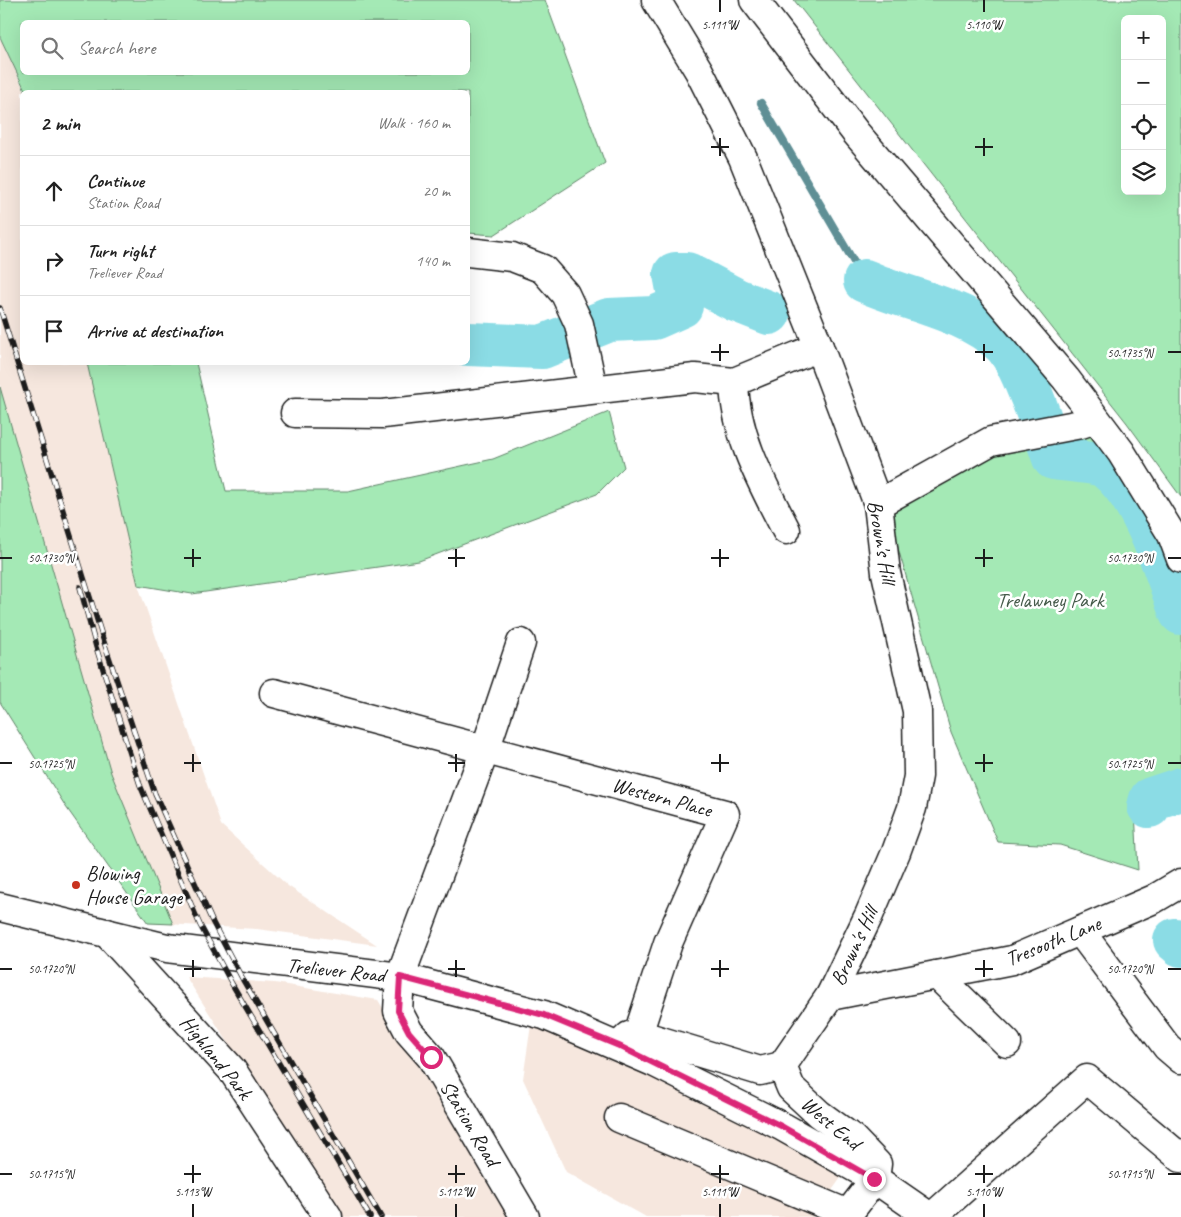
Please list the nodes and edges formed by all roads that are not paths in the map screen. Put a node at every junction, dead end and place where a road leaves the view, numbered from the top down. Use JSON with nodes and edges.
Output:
{"nodes":[{"id":1,"x":656,"y":0,"type":"edge"},
{"id":2,"x":754,"y":0,"type":"edge"},
{"id":3,"x":470,"y":252,"type":"edge"},
{"id":4,"x":819,"y":348,"type":"junction"},
{"id":5,"x":734,"y":382,"type":"junction"},
{"id":6,"x":593,"y":389,"type":"junction"},
{"id":7,"x":295,"y":413,"type":"dead end"},
{"id":8,"x":1088,"y":422,"type":"junction"},
{"id":9,"x":878,"y":504,"type":"junction"},
{"id":10,"x":786,"y":530,"type":"dead end"},
{"id":11,"x":1178,"y":545,"type":"edge"},
{"id":12,"x":521,"y":643,"type":"dead end"},
{"id":13,"x":274,"y":693,"type":"dead end"},
{"id":14,"x":485,"y":750,"type":"junction"},
{"id":15,"x":1181,"y":883,"type":"edge"},
{"id":16,"x":0,"y":907,"type":"edge"},
{"id":17,"x":1080,"y":931,"type":"junction"},
{"id":18,"x":106,"y":933,"type":"junction"},
{"id":19,"x":937,"y":975,"type":"junction"},
{"id":20,"x":400,"y":977,"type":"junction"},
{"id":21,"x":830,"y":996,"type":"junction"},
{"id":22,"x":628,"y":1040,"type":"junction"},
{"id":23,"x":1007,"y":1042,"type":"dead end"},
{"id":24,"x":1181,"y":1059,"type":"edge"},
{"id":25,"x":782,"y":1066,"type":"junction"},
{"id":26,"x":619,"y":1118,"type":"dead end"},
{"id":27,"x":1181,"y":1158,"type":"edge"},
{"id":28,"x":874,"y":1179,"type":"junction"},
{"id":29,"x":328,"y":1217,"type":"edge"},
{"id":30,"x":526,"y":1217,"type":"edge"},
{"id":31,"x":931,"y":1217,"type":"edge"}],
"edges":[{"from":1,"to":4,"type":"street","name":"Brown's Hill"},
{"from":2,"to":8,"type":"street"},
{"from":3,"to":6,"type":"street"},
{"from":4,"to":5,"type":"street"},
{"from":4,"to":9,"type":"street","name":"Brown's Hill"},
{"from":5,"to":6,"type":"street"},
{"from":5,"to":10,"type":"street"},
{"from":6,"to":7,"type":"street"},
{"from":8,"to":9,"type":"street"},
{"from":8,"to":11,"type":"street"},
{"from":9,"to":21,"type":"street","name":"Brown's Hill"},
{"from":12,"to":14,"type":"street"},
{"from":13,"to":14,"type":"street","name":"Western Place"},
{"from":14,"to":20,"type":"street"},
{"from":14,"to":22,"type":"street","name":"Western Place"},
{"from":15,"to":17,"type":"street","name":"Tresooth Lane"},
{"from":16,"to":18,"type":"street","name":"Treliever Road"},
{"from":17,"to":19,"type":"street","name":"Tresooth Lane"},
{"from":17,"to":24,"type":"street"},
{"from":18,"to":20,"type":"street","name":"Treliever Road"},
{"from":18,"to":29,"type":"street","name":"Highland Park"},
{"from":19,"to":21,"type":"street","name":"Tresooth Lane"},
{"from":19,"to":23,"type":"street"},
{"from":20,"to":22,"type":"street","name":"Treliever Road"},
{"from":20,"to":30,"type":"street","name":"Station Road"},
{"from":21,"to":25,"type":"street","name":"Brown's Hill"},
{"from":22,"to":25,"type":"street"},
{"from":22,"to":28,"type":"street","name":"Treliever Road"},
{"from":25,"to":28,"type":"street","name":"West End"},
{"from":26,"to":28,"type":"street"},
{"from":27,"to":31,"type":"street"},
{"from":28,"to":31,"type":"street","name":"Treliever Road"}]}
